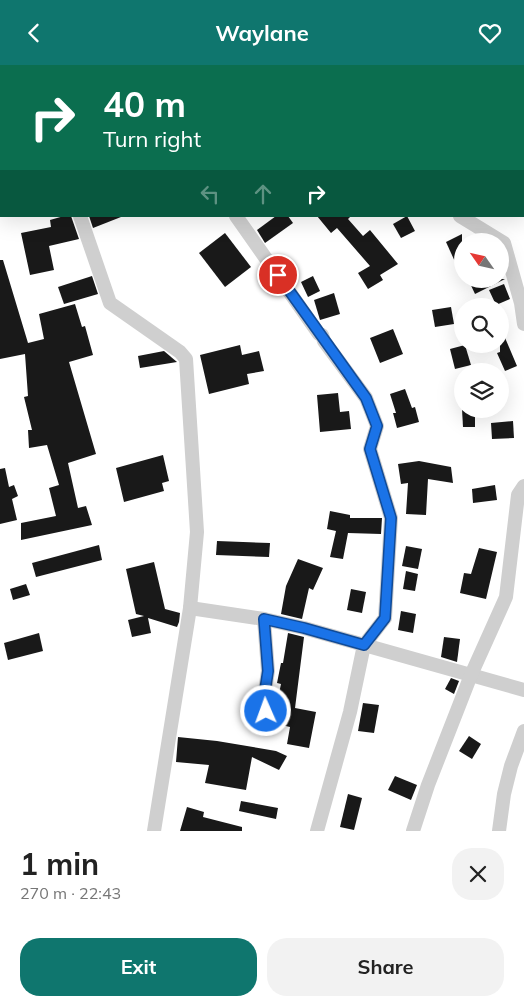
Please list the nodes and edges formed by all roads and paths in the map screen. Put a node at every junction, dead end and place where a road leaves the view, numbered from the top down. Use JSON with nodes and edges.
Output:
{"nodes":[{"id":1,"x":80,"y":217,"type":"edge"},
{"id":2,"x":237,"y":217,"type":"edge"},
{"id":3,"x":462,"y":217,"type":"edge"},
{"id":4,"x":524,"y":324,"type":"edge"},
{"id":5,"x":524,"y":486,"type":"edge"},
{"id":6,"x":190,"y":608,"type":"junction"},
{"id":7,"x":264,"y":619,"type":"junction"},
{"id":8,"x":364,"y":645,"type":"junction"},
{"id":9,"x":471,"y":675,"type":"junction"},
{"id":10,"x":524,"y":690,"type":"edge"},
{"id":11,"x":266,"y":711,"type":"dead end"},
{"id":12,"x":524,"y":731,"type":"edge"},
{"id":13,"x":154,"y":831,"type":"edge"},
{"id":14,"x":317,"y":831,"type":"edge"},
{"id":15,"x":413,"y":831,"type":"edge"},
{"id":16,"x":499,"y":831,"type":"edge"}],
"edges":[{"from":1,"to":6,"type":"street"},
{"from":2,"to":8,"type":"street"},
{"from":3,"to":4,"type":"street"},
{"from":5,"to":9,"type":"street"},
{"from":6,"to":7,"type":"street"},
{"from":6,"to":13,"type":"street"},
{"from":7,"to":8,"type":"street"},
{"from":7,"to":11,"type":"street"},
{"from":8,"to":9,"type":"street"},
{"from":8,"to":14,"type":"street"},
{"from":9,"to":10,"type":"street"},
{"from":9,"to":15,"type":"street"},
{"from":12,"to":16,"type":"street"}]}
